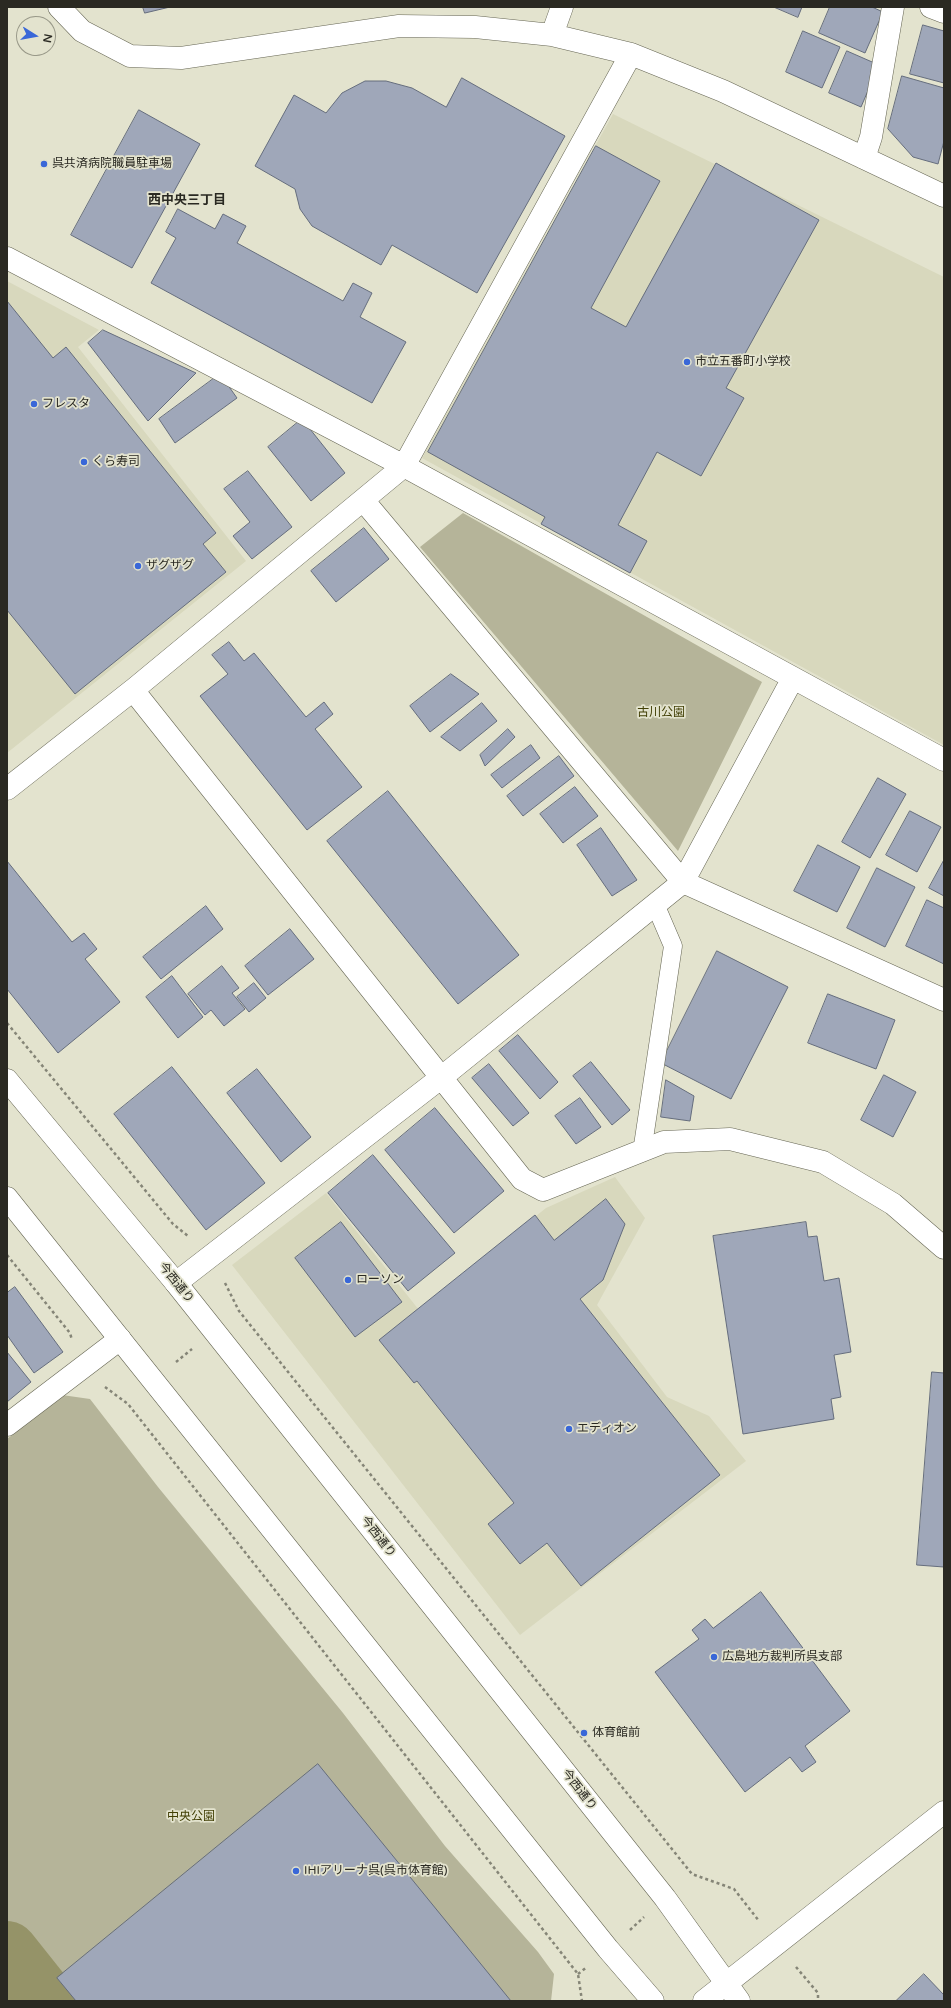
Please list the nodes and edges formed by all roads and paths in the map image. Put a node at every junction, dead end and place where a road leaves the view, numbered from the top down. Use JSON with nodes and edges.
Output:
{"nodes":[{"id":1,"x":59,"y":7,"type":"edge"},
{"id":2,"x":562,"y":7,"type":"edge"},
{"id":3,"x":893,"y":7,"type":"edge"},
{"id":4,"x":931,"y":7,"type":"edge"},
{"id":5,"x":944,"y":12,"type":"edge"},
{"id":6,"x":552,"y":34,"type":"junction"},
{"id":7,"x":631,"y":54,"type":"junction"},
{"id":8,"x":864,"y":158,"type":"junction"},
{"id":9,"x":944,"y":196,"type":"edge"},
{"id":10,"x":7,"y":258,"type":"edge"},
{"id":11,"x":404,"y":466,"type":"junction"},
{"id":12,"x":363,"y":500,"type":"junction"},
{"id":13,"x":793,"y":678,"type":"junction"},
{"id":14,"x":132,"y":690,"type":"junction"},
{"id":15,"x":944,"y":760,"type":"edge"},
{"id":16,"x":7,"y":789,"type":"edge"},
{"id":17,"x":682,"y":882,"type":"junction"},
{"id":18,"x":655,"y":904,"type":"junction"},
{"id":19,"x":944,"y":1000,"type":"edge"},
{"id":20,"x":7,"y":1024,"type":"edge"},
{"id":21,"x":442,"y":1077,"type":"junction"},
{"id":22,"x":7,"y":1080,"type":"edge"},
{"id":23,"x":642,"y":1152,"type":"junction"},
{"id":24,"x":7,"y":1198,"type":"edge"},
{"id":25,"x":944,"y":1248,"type":"edge"},
{"id":26,"x":7,"y":1255,"type":"edge"},
{"id":27,"x":212,"y":1255,"type":"junction"},
{"id":28,"x":176,"y":1283,"type":"junction"},
{"id":29,"x":239,"y":1311,"type":"junction"},
{"id":30,"x":213,"y":1330,"type":"junction"},
{"id":31,"x":120,"y":1339,"type":"junction"},
{"id":32,"x":81,"y":1370,"type":"junction"},
{"id":33,"x":154,"y":1382,"type":"junction"},
{"id":34,"x":128,"y":1404,"type":"junction"},
{"id":35,"x":7,"y":1425,"type":"edge"},
{"id":36,"x":944,"y":1812,"type":"edge"},
{"id":37,"x":692,"y":1874,"type":"junction"},
{"id":38,"x":665,"y":1898,"type":"junction"},
{"id":39,"x":778,"y":1944,"type":"junction"},
{"id":40,"x":608,"y":1949,"type":"junction"},
{"id":41,"x":578,"y":1974,"type":"junction"},
{"id":42,"x":725,"y":1984,"type":"junction"},
{"id":43,"x":582,"y":2001,"type":"edge"},
{"id":44,"x":653,"y":2001,"type":"edge"},
{"id":45,"x":704,"y":2001,"type":"edge"},
{"id":46,"x":739,"y":2001,"type":"edge"},
{"id":47,"x":818,"y":2001,"type":"edge"}],
"edges":[{"from":1,"to":6,"type":"street"},
{"from":2,"to":6,"type":"street"},
{"from":3,"to":8,"type":"street"},
{"from":4,"to":5,"type":"street"},
{"from":6,"to":7,"type":"street"},
{"from":7,"to":8,"type":"street"},
{"from":7,"to":11,"type":"street"},
{"from":8,"to":9,"type":"street"},
{"from":10,"to":11,"type":"street"},
{"from":11,"to":12,"type":"street"},
{"from":11,"to":13,"type":"street"},
{"from":12,"to":14,"type":"street"},
{"from":12,"to":17,"type":"street"},
{"from":13,"to":15,"type":"street"},
{"from":13,"to":17,"type":"street"},
{"from":14,"to":16,"type":"street"},
{"from":14,"to":21,"type":"street"},
{"from":17,"to":18,"type":"street"},
{"from":17,"to":19,"type":"street"},
{"from":18,"to":21,"type":"street"},
{"from":18,"to":23,"type":"lane"},
{"from":20,"to":27,"type":"path"},
{"from":21,"to":23,"type":"street"},
{"from":21,"to":27,"type":"street"},
{"from":22,"to":28,"type":"street","name":"今西通り"},
{"from":23,"to":25,"type":"street"},
{"from":24,"to":31,"type":"street"},
{"from":26,"to":32,"type":"path"},
{"from":27,"to":28,"type":"street"},
{"from":27,"to":29,"type":"path"},
{"from":28,"to":30,"type":"street","name":"今西通り"},
{"from":29,"to":30,"type":"path"},
{"from":29,"to":37,"type":"path"},
{"from":30,"to":33,"type":"path"},
{"from":30,"to":38,"type":"street","name":"今西通り"},
{"from":31,"to":32,"type":"street"},
{"from":31,"to":33,"type":"street"},
{"from":32,"to":34,"type":"path"},
{"from":32,"to":35,"type":"street"},
{"from":33,"to":34,"type":"path"},
{"from":33,"to":40,"type":"street"},
{"from":34,"to":41,"type":"path"},
{"from":36,"to":39,"type":"street"},
{"from":37,"to":38,"type":"path"},
{"from":37,"to":39,"type":"path"},
{"from":38,"to":40,"type":"path"},
{"from":38,"to":42,"type":"street","name":"今西通り"},
{"from":39,"to":42,"type":"street"},
{"from":39,"to":47,"type":"path"},
{"from":40,"to":41,"type":"path"},
{"from":40,"to":44,"type":"street"},
{"from":41,"to":43,"type":"path"},
{"from":42,"to":45,"type":"street"},
{"from":42,"to":46,"type":"street","name":"今西通り"}]}
